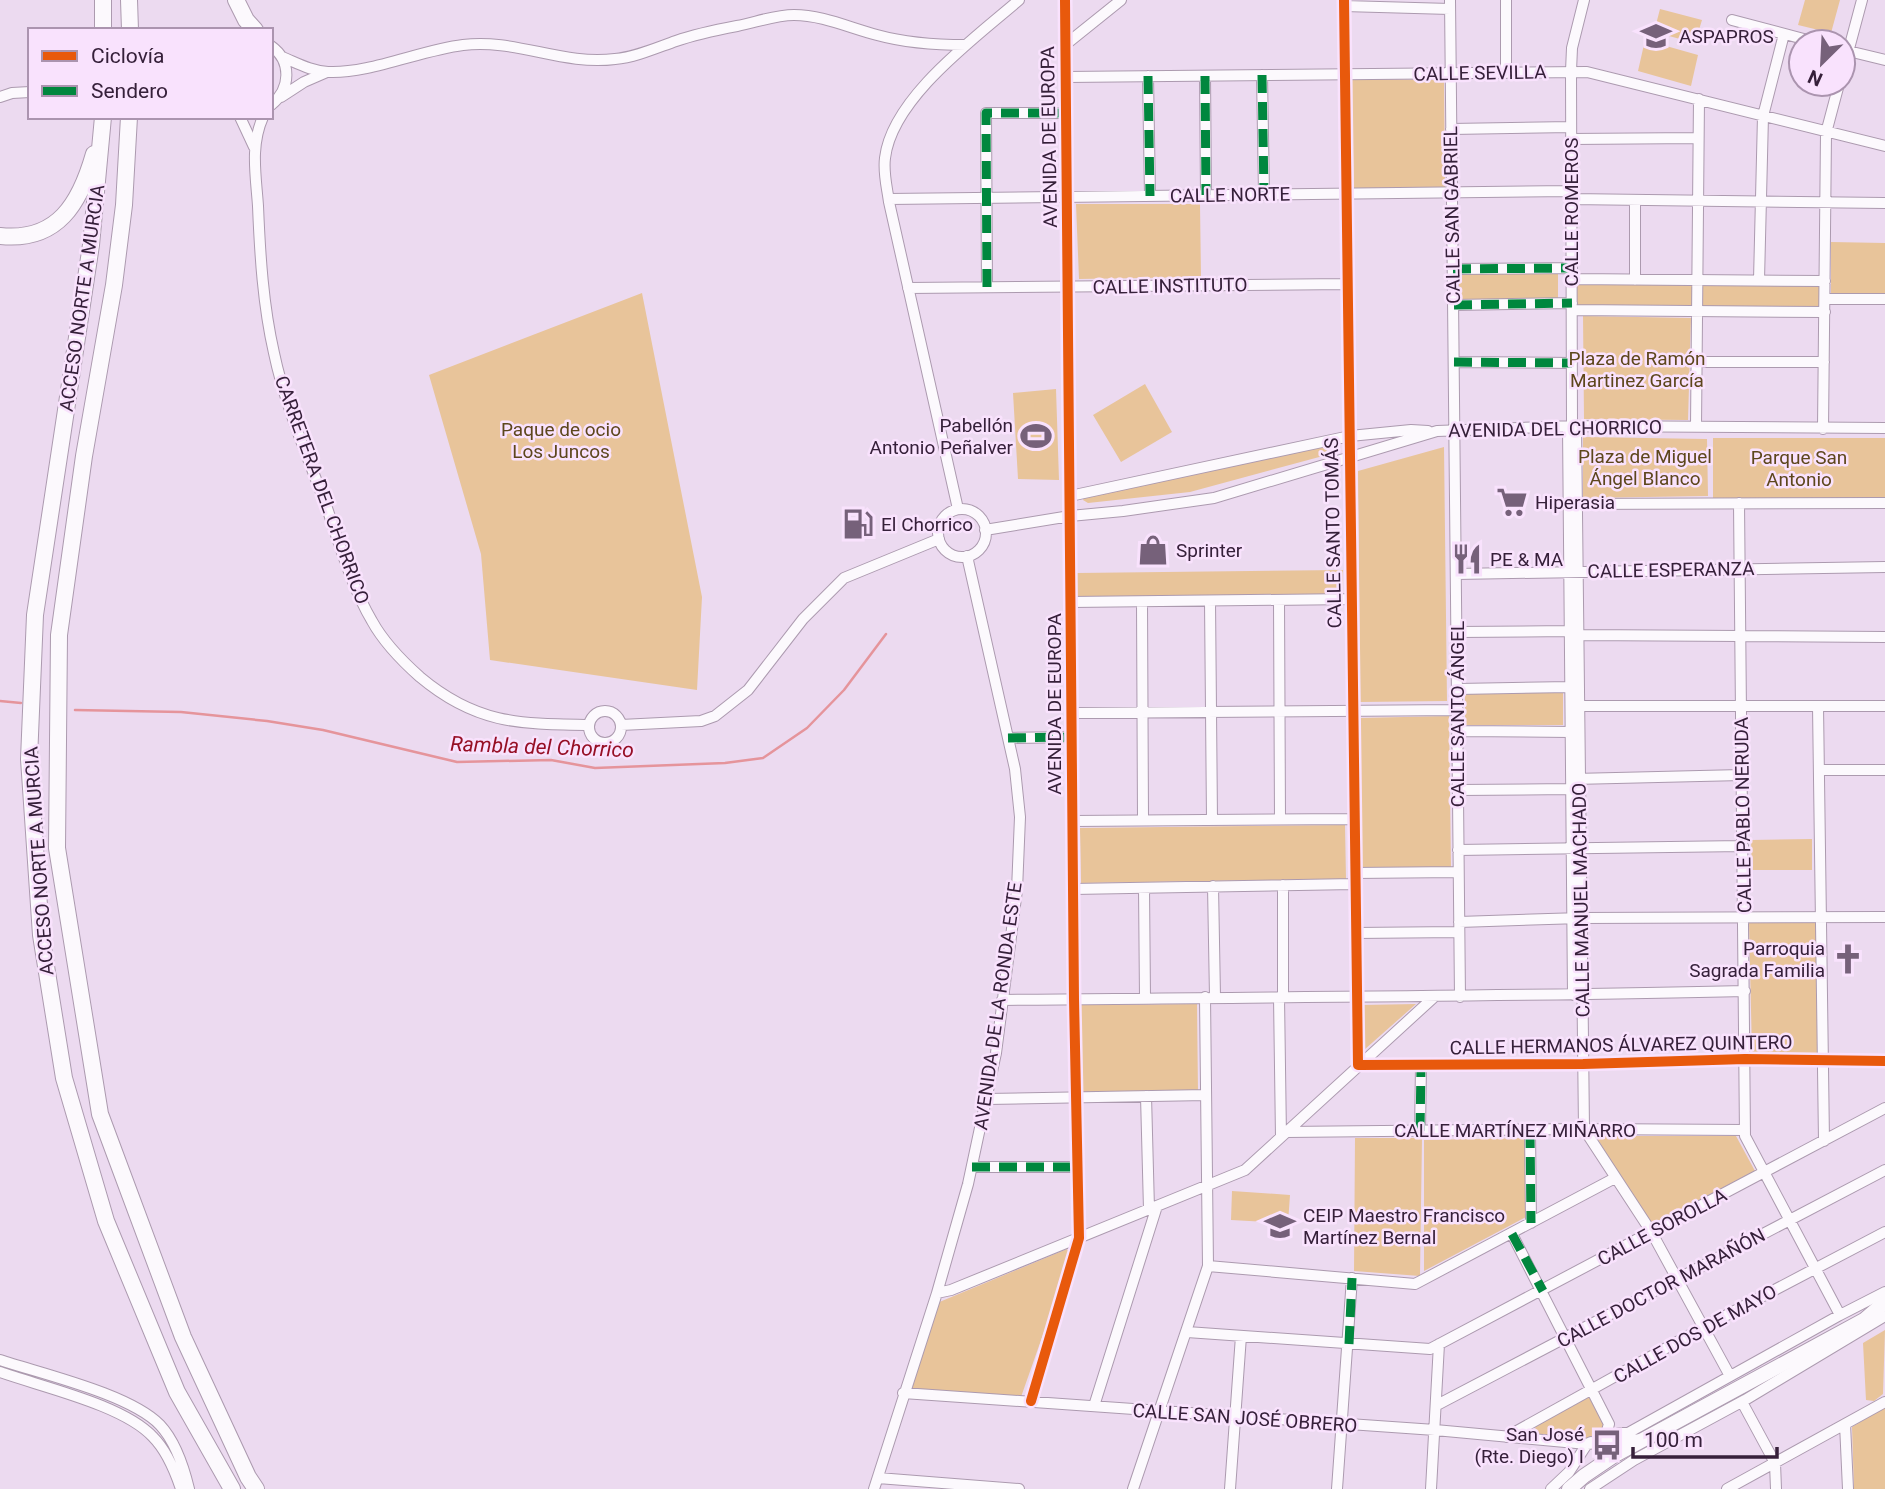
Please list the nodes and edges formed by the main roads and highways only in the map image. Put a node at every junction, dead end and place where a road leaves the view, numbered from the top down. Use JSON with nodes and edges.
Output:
{"nodes":[{"id":1,"x":103,"y":0,"type":"edge"},
{"id":2,"x":129,"y":0,"type":"edge"},
{"id":3,"x":236,"y":0,"type":"edge"},
{"id":4,"x":103,"y":28,"type":"edge"},
{"id":5,"x":130,"y":28,"type":"edge"},
{"id":6,"x":253,"y":28,"type":"edge"},
{"id":7,"x":102,"y":119,"type":"edge"},
{"id":8,"x":103,"y":119,"type":"edge"},
{"id":9,"x":129,"y":119,"type":"edge"},
{"id":10,"x":0,"y":236,"type":"edge"},
{"id":11,"x":1885,"y":1302,"type":"edge"},
{"id":12,"x":1885,"y":1316,"type":"edge"},
{"id":13,"x":1864,"y":1320,"type":"junction"},
{"id":14,"x":232,"y":1489,"type":"edge"},
{"id":15,"x":256,"y":1489,"type":"edge"},
{"id":16,"x":1569,"y":1489,"type":"edge"}],
"edges":[{"from":1,"to":4,"type":"highway"},
{"from":2,"to":5,"type":"highway"},
{"from":3,"to":6,"type":"highway"},
{"from":7,"to":10,"type":"highway"},
{"from":8,"to":14,"type":"highway","name":"ACCESO NORTE A MURCIA"},
{"from":9,"to":15,"type":"highway","name":"ACCESO NORTE A MURCIA"},
{"from":11,"to":13,"type":"main road"},
{"from":12,"to":13,"type":"main road"},
{"from":13,"to":16,"type":"main road"}]}
